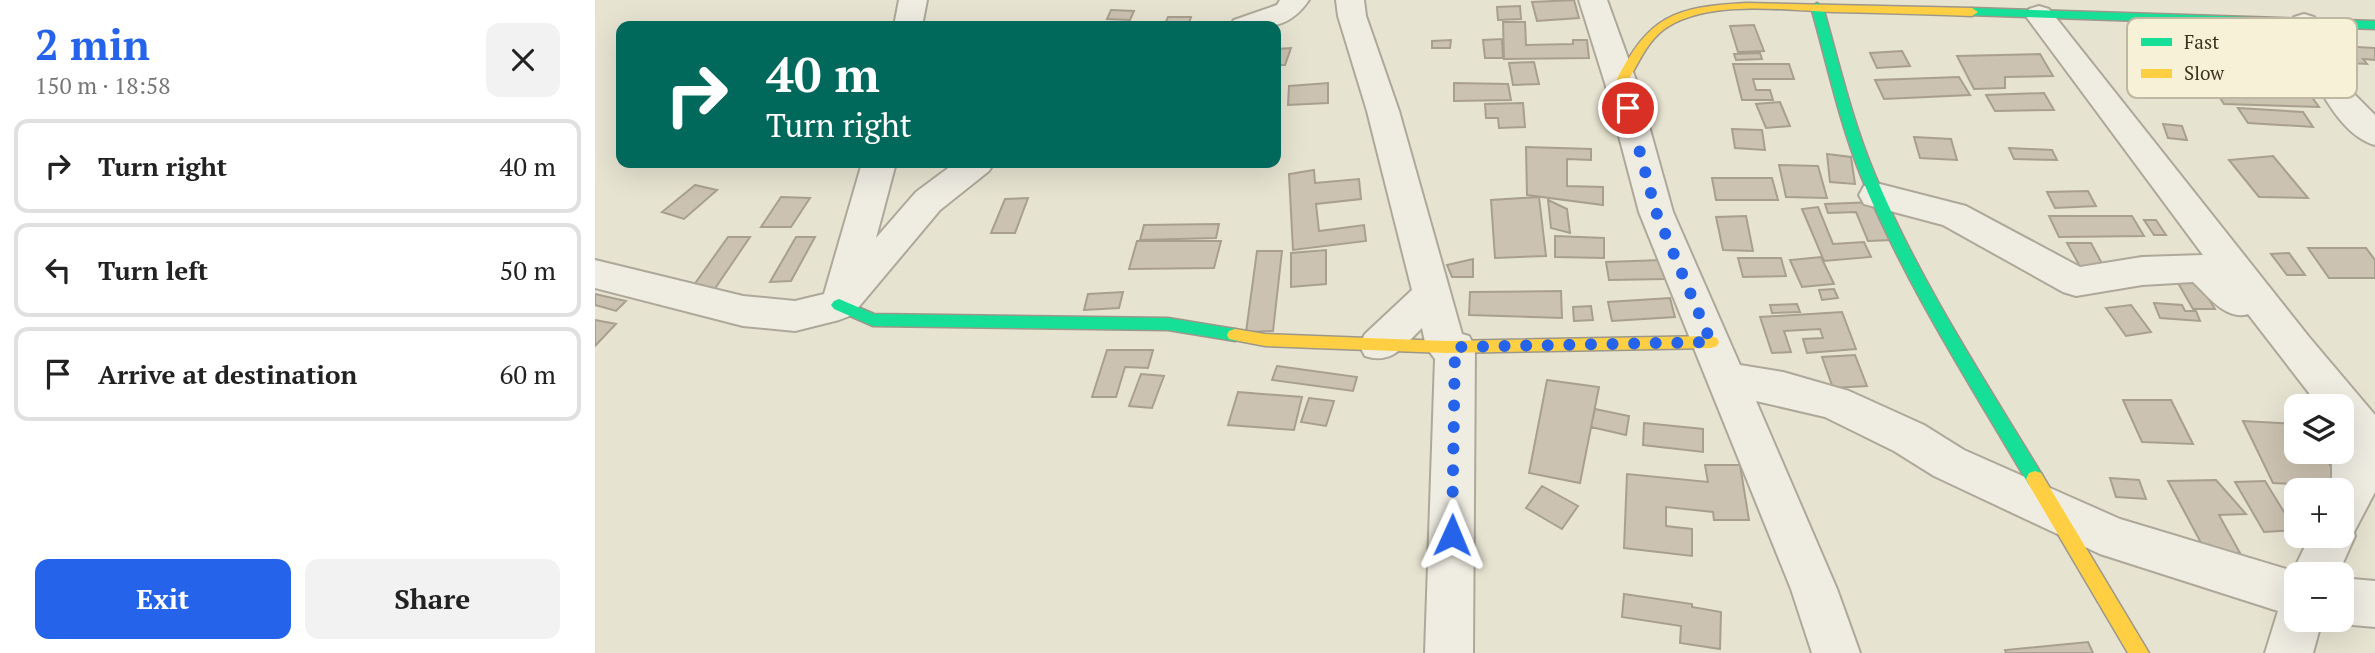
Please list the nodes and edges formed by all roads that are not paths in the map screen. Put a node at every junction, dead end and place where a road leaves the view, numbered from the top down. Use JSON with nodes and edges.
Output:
{"nodes":[{"id":1,"x":913,"y":0,"type":"edge"},
{"id":2,"x":1295,"y":0,"type":"edge"},
{"id":3,"x":1350,"y":0,"type":"edge"},
{"id":4,"x":1593,"y":0,"type":"edge"},
{"id":5,"x":1817,"y":7,"type":"junction"},
{"id":6,"x":2039,"y":15,"type":"junction"},
{"id":7,"x":2138,"y":18,"type":"edge"},
{"id":8,"x":909,"y":21,"type":"edge"},
{"id":9,"x":1258,"y":21,"type":"edge"},
{"id":10,"x":2357,"y":24,"type":"edge"},
{"id":11,"x":2375,"y":25,"type":"edge"},
{"id":12,"x":1621,"y":82,"type":"junction"},
{"id":13,"x":2341,"y":98,"type":"edge"},
{"id":14,"x":2375,"y":134,"type":"edge"},
{"id":15,"x":1860,"y":154,"type":"junction"},
{"id":16,"x":878,"y":168,"type":"edge"},
{"id":17,"x":971,"y":168,"type":"edge"},
{"id":18,"x":1876,"y":195,"type":"junction"},
{"id":19,"x":1921,"y":204,"type":"junction"},
{"id":20,"x":595,"y":274,"type":"edge"},
{"id":21,"x":1432,"y":294,"type":"junction"},
{"id":22,"x":839,"y":305,"type":"junction"},
{"id":23,"x":1379,"y":345,"type":"junction"},
{"id":24,"x":1450,"y":347,"type":"junction"},
{"id":25,"x":2295,"y":348,"type":"junction"},
{"id":26,"x":1719,"y":361,"type":"junction"},
{"id":27,"x":2363,"y":429,"type":"edge"},
{"id":28,"x":2354,"y":490,"type":"edge"},
{"id":29,"x":2054,"y":513,"type":"junction"},
{"id":30,"x":2284,"y":590,"type":"edge"},
{"id":31,"x":2354,"y":602,"type":"edge"},
{"id":32,"x":2375,"y":604,"type":"edge"},
{"id":33,"x":2295,"y":632,"type":"edge"},
{"id":34,"x":1449,"y":653,"type":"edge"},
{"id":35,"x":1836,"y":653,"type":"edge"},
{"id":36,"x":2139,"y":653,"type":"edge"},
{"id":37,"x":2289,"y":653,"type":"edge"}],
"edges":[{"from":1,"to":8,"type":"street"},
{"from":2,"to":9,"type":"street"},
{"from":3,"to":21,"type":"street"},
{"from":4,"to":12,"type":"street"},
{"from":5,"to":6,"type":"street"},
{"from":5,"to":12,"type":"street"},
{"from":5,"to":15,"type":"street"},
{"from":6,"to":7,"type":"street"},
{"from":6,"to":25,"type":"street"},
{"from":10,"to":11,"type":"street"},
{"from":12,"to":26,"type":"street"},
{"from":13,"to":14,"type":"street"},
{"from":15,"to":18,"type":"street"},
{"from":15,"to":19,"type":"street"},
{"from":16,"to":22,"type":"street"},
{"from":17,"to":22,"type":"street"},
{"from":18,"to":19,"type":"street"},
{"from":18,"to":29,"type":"street"},
{"from":19,"to":25,"type":"street"},
{"from":20,"to":22,"type":"street"},
{"from":21,"to":23,"type":"street"},
{"from":21,"to":24,"type":"street"},
{"from":22,"to":23,"type":"street"},
{"from":23,"to":24,"type":"street"},
{"from":24,"to":26,"type":"street"},
{"from":24,"to":34,"type":"street"},
{"from":25,"to":27,"type":"street"},
{"from":26,"to":29,"type":"street"},
{"from":26,"to":35,"type":"street"},
{"from":27,"to":28,"type":"street"},
{"from":29,"to":30,"type":"street"},
{"from":29,"to":36,"type":"street"},
{"from":31,"to":32,"type":"street"},
{"from":33,"to":37,"type":"street"}]}
